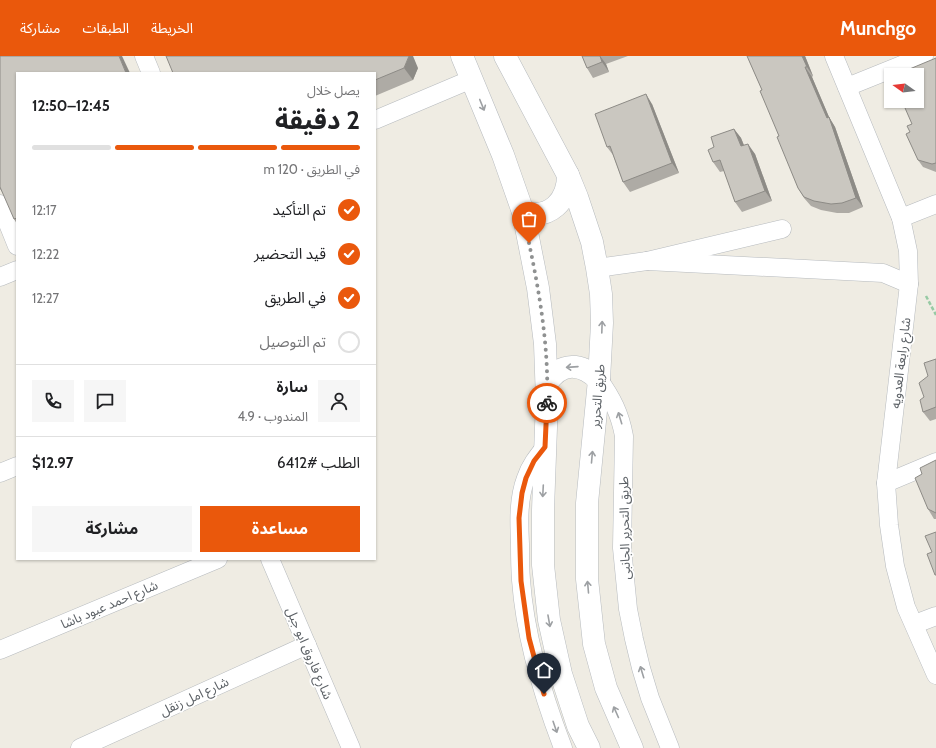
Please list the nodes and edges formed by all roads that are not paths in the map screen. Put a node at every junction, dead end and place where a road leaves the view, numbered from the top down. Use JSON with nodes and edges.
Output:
{"nodes":[{"id":1,"x":144,"y":56,"type":"edge"},
{"id":2,"x":462,"y":56,"type":"edge"},
{"id":3,"x":505,"y":56,"type":"edge"},
{"id":4,"x":834,"y":56,"type":"edge"},
{"id":5,"x":924,"y":56,"type":"edge"},
{"id":6,"x":151,"y":72,"type":"edge"},
{"id":7,"x":472,"y":79,"type":"junction"},
{"id":8,"x":847,"y":87,"type":"junction"},
{"id":9,"x":376,"y":120,"type":"edge"},
{"id":10,"x":568,"y":175,"type":"junction"},
{"id":11,"x":0,"y":204,"type":"edge"},
{"id":12,"x":936,"y":204,"type":"edge"},
{"id":13,"x":523,"y":212,"type":"junction"},
{"id":14,"x":902,"y":218,"type":"junction"},
{"id":15,"x":782,"y":228,"type":"dead end"},
{"id":16,"x":16,"y":244,"type":"edge"},
{"id":17,"x":647,"y":261,"type":"junction"},
{"id":18,"x":597,"y":268,"type":"junction"},
{"id":19,"x":16,"y":270,"type":"edge"},
{"id":20,"x":0,"y":277,"type":"edge"},
{"id":21,"x":909,"y":284,"type":"junction"},
{"id":22,"x":599,"y":380,"type":"junction"},
{"id":23,"x":546,"y":383,"type":"junction"},
{"id":24,"x":545,"y":447,"type":"junction"},
{"id":25,"x":936,"y":462,"type":"edge"},
{"id":26,"x":16,"y":466,"type":"edge"},
{"id":27,"x":0,"y":473,"type":"edge"},
{"id":28,"x":886,"y":483,"type":"junction"},
{"id":29,"x":216,"y":560,"type":"edge"},
{"id":30,"x":270,"y":560,"type":"edge"},
{"id":31,"x":936,"y":616,"type":"edge"},
{"id":32,"x":915,"y":624,"type":"junction"},
{"id":33,"x":307,"y":645,"type":"junction"},
{"id":34,"x":0,"y":650,"type":"edge"},
{"id":35,"x":936,"y":675,"type":"edge"},
{"id":36,"x":80,"y":748,"type":"edge"},
{"id":37,"x":351,"y":748,"type":"edge"},
{"id":38,"x":562,"y":748,"type":"edge"},
{"id":39,"x":589,"y":748,"type":"edge"},
{"id":40,"x":632,"y":748,"type":"edge"},
{"id":41,"x":670,"y":748,"type":"edge"}],
"edges":[{"from":1,"to":6,"type":"street"},
{"from":2,"to":7,"type":"street"},
{"from":3,"to":10,"type":"street","name":"طريق التحرير"},
{"from":4,"to":8,"type":"street","name":"شارع رابعة العدويه"},
{"from":5,"to":8,"type":"street"},
{"from":7,"to":9,"type":"street"},
{"from":7,"to":13,"type":"street","one_way":true},
{"from":8,"to":14,"type":"street","name":"شارع رابعة العدويه"},
{"from":10,"to":13,"type":"street"},
{"from":10,"to":18,"type":"street","name":"طريق التحرير"},
{"from":11,"to":16,"type":"street"},
{"from":12,"to":14,"type":"street"},
{"from":13,"to":23,"type":"street"},
{"from":14,"to":21,"type":"street","name":"شارع رابعة العدويه"},
{"from":15,"to":17,"type":"street"},
{"from":17,"to":18,"type":"street"},
{"from":17,"to":21,"type":"street"},
{"from":22,"to":18,"type":"street","name":"طريق التحرير","one_way":true},
{"from":19,"to":20,"type":"street"},
{"from":21,"to":28,"type":"street","name":"شارع رابعة العدويه"},
{"from":22,"to":23,"type":"street","one_way":true},
{"from":40,"to":22,"type":"street","name":"طريق التحرير","one_way":true},
{"from":41,"to":22,"type":"street","name":"طريق التحرير الجانبى","one_way":true},
{"from":23,"to":24,"type":"street"},
{"from":24,"to":38,"type":"street","one_way":true},
{"from":24,"to":39,"type":"street","one_way":true},
{"from":25,"to":28,"type":"street"},
{"from":26,"to":27,"type":"street"},
{"from":28,"to":32,"type":"street","name":"شارع رابعة العدويه"},
{"from":29,"to":34,"type":"street","name":"شارع احمد عبود باشا"},
{"from":30,"to":33,"type":"street","name":"شارع فاروق ابو جبل"},
{"from":31,"to":32,"type":"street"},
{"from":32,"to":35,"type":"street","name":"شارع رابعة العدويه"},
{"from":33,"to":36,"type":"street","name":"شارع امل زنقل"},
{"from":33,"to":37,"type":"street","name":"شارع فاروق ابو جبل"}]}
